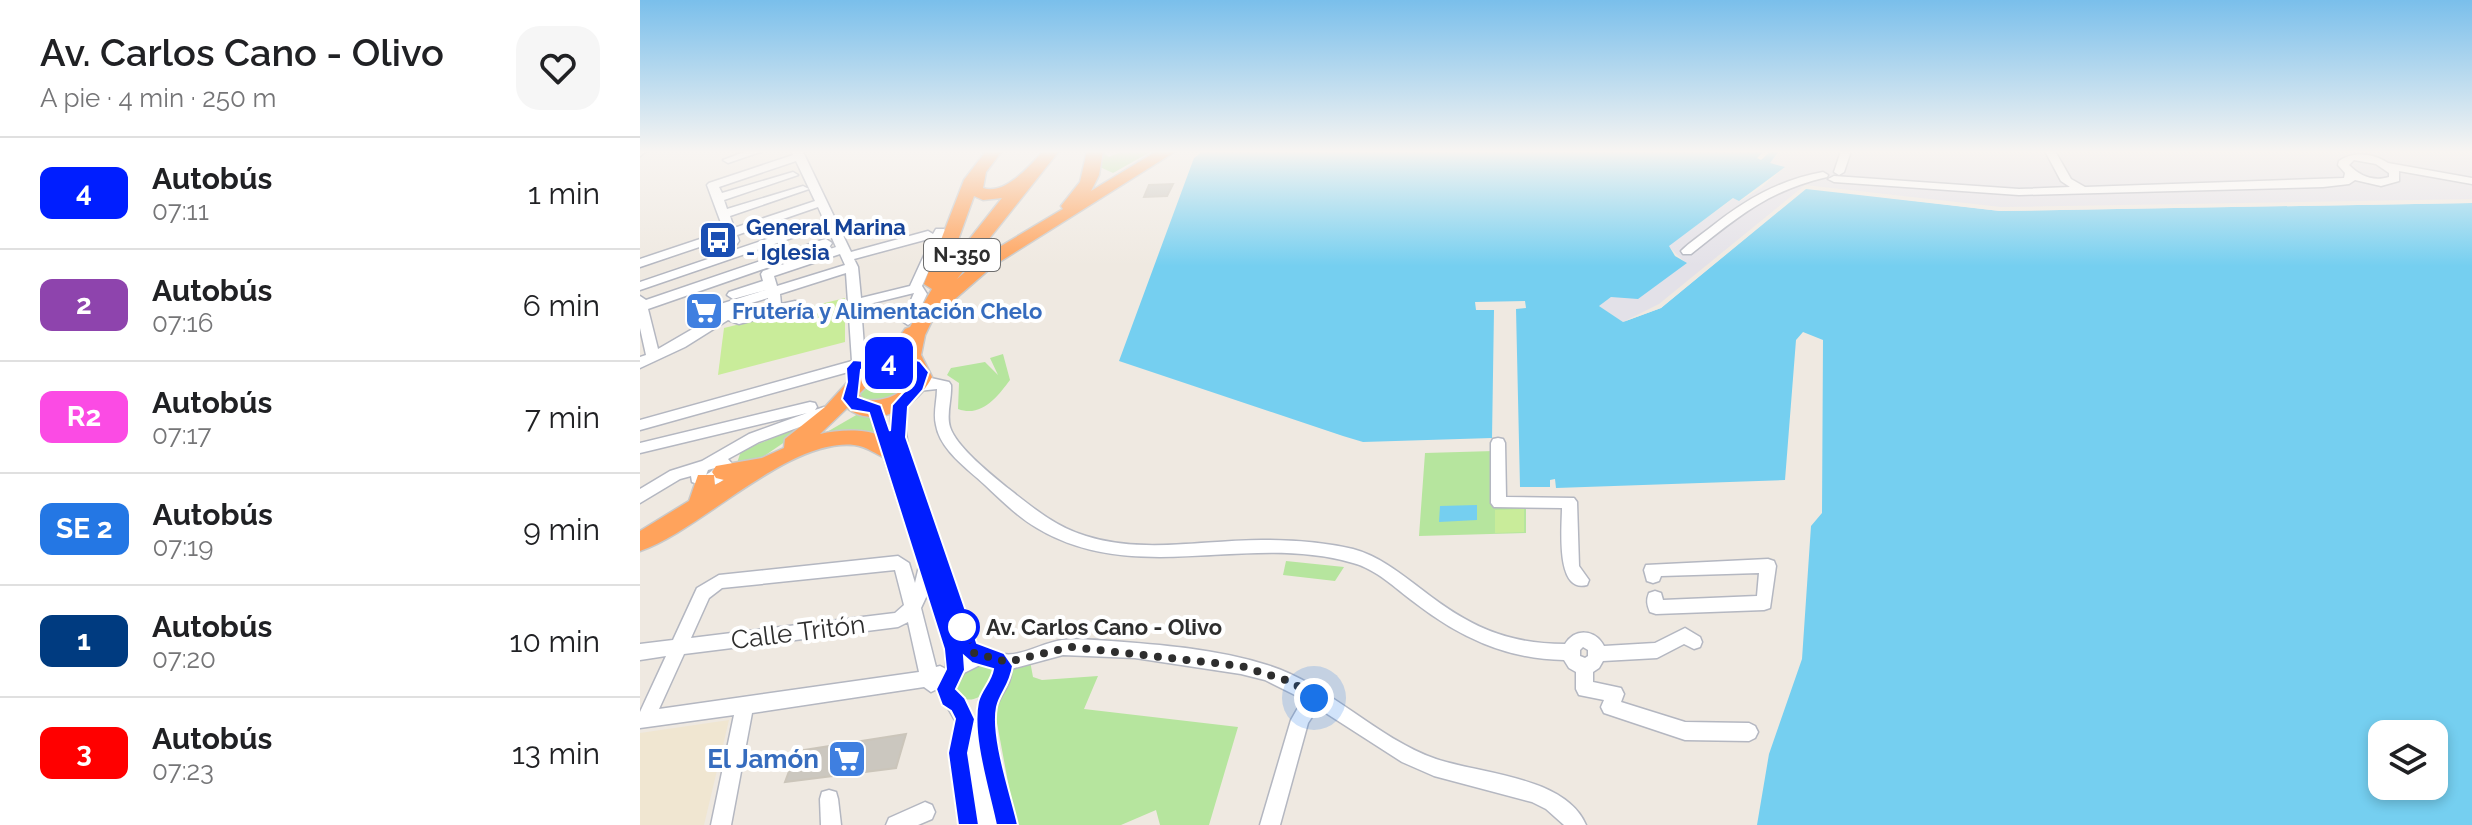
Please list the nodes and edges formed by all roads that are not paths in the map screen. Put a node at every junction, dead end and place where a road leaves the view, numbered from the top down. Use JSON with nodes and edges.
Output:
{"nodes":[{"id":1,"x":713,"y":190,"type":"edge"},
{"id":2,"x":746,"y":190,"type":"edge"},
{"id":3,"x":801,"y":190,"type":"edge"},
{"id":4,"x":814,"y":190,"type":"edge"},
{"id":5,"x":968,"y":190,"type":"edge"},
{"id":6,"x":974,"y":190,"type":"edge"},
{"id":7,"x":1008,"y":190,"type":"edge"},
{"id":8,"x":1014,"y":190,"type":"edge"},
{"id":9,"x":1019,"y":190,"type":"edge"},
{"id":10,"x":1085,"y":190,"type":"edge"},
{"id":11,"x":1096,"y":190,"type":"edge"},
{"id":12,"x":1104,"y":190,"type":"edge"},
{"id":13,"x":1776,"y":190,"type":"edge"},
{"id":14,"x":2009,"y":190,"type":"edge"},
{"id":15,"x":2064,"y":190,"type":"edge"},
{"id":16,"x":2083,"y":190,"type":"joint"},
{"id":17,"x":2092,"y":190,"type":"edge"},
{"id":18,"x":2049,"y":192,"type":"junction"},
{"id":19,"x":1016,"y":193,"type":"junction"},
{"id":20,"x":718,"y":198,"type":"junction"},
{"id":21,"x":820,"y":203,"type":"junction"},
{"id":22,"x":1064,"y":210,"type":"junction"},
{"id":23,"x":723,"y":214,"type":"junction"},
{"id":24,"x":820,"y":225,"type":"dead end"},
{"id":25,"x":730,"y":233,"type":"junction"},
{"id":26,"x":826,"y":243,"type":"dead end"},
{"id":27,"x":1687,"y":251,"type":"dead end"},
{"id":28,"x":736,"y":253,"type":"junction"},
{"id":29,"x":848,"y":257,"type":"junction"},
{"id":30,"x":640,"y":263,"type":"edge"},
{"id":31,"x":744,"y":272,"type":"junction"},
{"id":32,"x":640,"y":286,"type":"edge"},
{"id":33,"x":771,"y":289,"type":"junction"},
{"id":34,"x":685,"y":292,"type":"junction"},
{"id":35,"x":922,"y":294,"type":"junction"},
{"id":36,"x":747,"y":300,"type":"junction"},
{"id":37,"x":641,"y":304,"type":"edge"},
{"id":38,"x":854,"y":304,"type":"junction"},
{"id":39,"x":795,"y":305,"type":"dead end"},
{"id":40,"x":775,"y":310,"type":"junction"},
{"id":41,"x":692,"y":313,"type":"junction"},
{"id":42,"x":728,"y":314,"type":"junction"},
{"id":43,"x":912,"y":329,"type":"junction"},
{"id":44,"x":696,"y":334,"type":"junction"},
{"id":45,"x":647,"y":360,"type":"edge"},
{"id":46,"x":914,"y":382,"type":"junction"},
{"id":47,"x":861,"y":385,"type":"junction"},
{"id":48,"x":810,"y":407,"type":"dead end"},
{"id":49,"x":640,"y":425,"type":"edge"},
{"id":50,"x":1498,"y":443,"type":"dead end"},
{"id":51,"x":640,"y":448,"type":"edge"},
{"id":52,"x":888,"y":451,"type":"junction"},
{"id":53,"x":781,"y":457,"type":"junction"},
{"id":54,"x":707,"y":471,"type":"junction"},
{"id":55,"x":640,"y":497,"type":"edge"},
{"id":56,"x":701,"y":507,"type":"junction"},
{"id":57,"x":640,"y":542,"type":"edge"},
{"id":58,"x":927,"y":564,"type":"junction"},
{"id":59,"x":1653,"y":576,"type":"dead end"},
{"id":60,"x":1581,"y":580,"type":"dead end"},
{"id":61,"x":1655,"y":598,"type":"dead end"},
{"id":62,"x":911,"y":609,"type":"junction"},
{"id":63,"x":1694,"y":642,"type":"dead end"},
{"id":64,"x":681,"y":647,"type":"junction"},
{"id":65,"x":640,"y":652,"type":"edge"},
{"id":66,"x":979,"y":657,"type":"junction"},
{"id":67,"x":1591,"y":660,"type":"junction"},
{"id":68,"x":1002,"y":669,"type":"junction"},
{"id":69,"x":954,"y":670,"type":"junction"},
{"id":70,"x":930,"y":683,"type":"junction"},
{"id":71,"x":991,"y":695,"type":"junction"},
{"id":72,"x":1314,"y":698,"type":"junction"},
{"id":73,"x":745,"y":705,"type":"junction"},
{"id":74,"x":961,"y":712,"type":"junction"},
{"id":75,"x":643,"y":720,"type":"edge"},
{"id":76,"x":1749,"y":732,"type":"dead end"},
{"id":77,"x":829,"y":799,"type":"dead end"},
{"id":78,"x":925,"y":812,"type":"dead end"},
{"id":79,"x":721,"y":825,"type":"edge"},
{"id":80,"x":831,"y":825,"type":"edge"},
{"id":81,"x":896,"y":825,"type":"edge"},
{"id":82,"x":969,"y":825,"type":"edge"},
{"id":83,"x":989,"y":825,"type":"edge"},
{"id":84,"x":1007,"y":825,"type":"edge"},
{"id":85,"x":1270,"y":825,"type":"edge"},
{"id":86,"x":1576,"y":825,"type":"edge"}],
"edges":[{"from":1,"to":20,"type":"street"},
{"from":2,"to":20,"type":"street"},
{"from":3,"to":23,"type":"street"},
{"from":4,"to":21,"type":"street"},
{"from":5,"to":35,"type":"highway"},
{"from":6,"to":7,"type":"highway"},
{"from":8,"to":35,"type":"highway","number":"N-350"},
{"from":9,"to":19,"type":"highway","number":"N-350"},
{"from":10,"to":22,"type":"highway"},
{"from":11,"to":22,"type":"highway"},
{"from":12,"to":43,"type":"highway"},
{"from":13,"to":27,"type":"street"},
{"from":14,"to":18,"type":"street"},
{"from":15,"to":18,"type":"street"},
{"from":16,"to":17,"type":"street"},
{"from":16,"to":18,"type":"street"},
{"from":19,"to":22,"type":"highway"},
{"from":19,"to":43,"type":"highway","number":"N-350"},
{"from":20,"to":23,"type":"street"},
{"from":21,"to":25,"type":"street"},
{"from":21,"to":29,"type":"street"},
{"from":23,"to":25,"type":"street"},
{"from":24,"to":28,"type":"street"},
{"from":25,"to":28,"type":"street"},
{"from":25,"to":30,"type":"street"},
{"from":26,"to":31,"type":"street"},
{"from":28,"to":31,"type":"street"},
{"from":28,"to":32,"type":"street"},
{"from":29,"to":33,"type":"street"},
{"from":29,"to":33,"type":"street"},
{"from":29,"to":35,"type":"street"},
{"from":29,"to":38,"type":"street"},
{"from":31,"to":34,"type":"street"},
{"from":33,"to":36,"type":"street"},
{"from":33,"to":40,"type":"street"},
{"from":33,"to":41,"type":"street"},
{"from":34,"to":37,"type":"street"},
{"from":34,"to":41,"type":"street"},
{"from":35,"to":38,"type":"street"},
{"from":35,"to":43,"type":"street"},
{"from":35,"to":47,"type":"highway","number":"N-350"},
{"from":36,"to":41,"type":"street"},
{"from":36,"to":42,"type":"street"},
{"from":37,"to":45,"type":"street"},
{"from":38,"to":47,"type":"street"},
{"from":39,"to":40,"type":"street"},
{"from":40,"to":42,"type":"street"},
{"from":41,"to":44,"type":"street"},
{"from":42,"to":44,"type":"street"},
{"from":43,"to":46,"type":"highway","number":"N-350"},
{"from":44,"to":45,"type":"street"},
{"from":46,"to":47,"type":"highway","number":"N-350"},
{"from":46,"to":47,"type":"highway"},
{"from":46,"to":66,"type":"street"},
{"from":46,"to":67,"type":"street"},
{"from":47,"to":49,"type":"street"},
{"from":47,"to":52,"type":"street"},
{"from":47,"to":53,"type":"highway","number":"N-350"},
{"from":47,"to":54,"type":"street"},
{"from":48,"to":51,"type":"street"},
{"from":50,"to":60,"type":"street"},
{"from":52,"to":53,"type":"highway"},
{"from":52,"to":58,"type":"street"},
{"from":53,"to":54,"type":"highway"},
{"from":53,"to":56,"type":"highway","number":"N-350"},
{"from":54,"to":55,"type":"street"},
{"from":54,"to":56,"type":"highway"},
{"from":56,"to":57,"type":"highway","number":"N-350"},
{"from":58,"to":62,"type":"street"},
{"from":58,"to":69,"type":"street"},
{"from":59,"to":61,"type":"street"},
{"from":62,"to":64,"type":"street","name":"Calle Tritón"},
{"from":62,"to":64,"type":"street"},
{"from":62,"to":70,"type":"street"},
{"from":63,"to":67,"type":"street"},
{"from":64,"to":65,"type":"street","name":"Calle Tritón"},
{"from":64,"to":75,"type":"street"},
{"from":66,"to":68,"type":"street"},
{"from":66,"to":69,"type":"street"},
{"from":67,"to":76,"type":"street"},
{"from":68,"to":71,"type":"street"},
{"from":68,"to":72,"type":"street"},
{"from":69,"to":70,"type":"street"},
{"from":70,"to":73,"type":"street"},
{"from":70,"to":74,"type":"street"},
{"from":71,"to":74,"type":"street"},
{"from":71,"to":84,"type":"street"},
{"from":72,"to":85,"type":"street"},
{"from":72,"to":86,"type":"street"},
{"from":73,"to":75,"type":"street"},
{"from":73,"to":79,"type":"street"},
{"from":74,"to":82,"type":"street"},
{"from":74,"to":83,"type":"street"},
{"from":77,"to":80,"type":"street"},
{"from":78,"to":81,"type":"street"}]}
